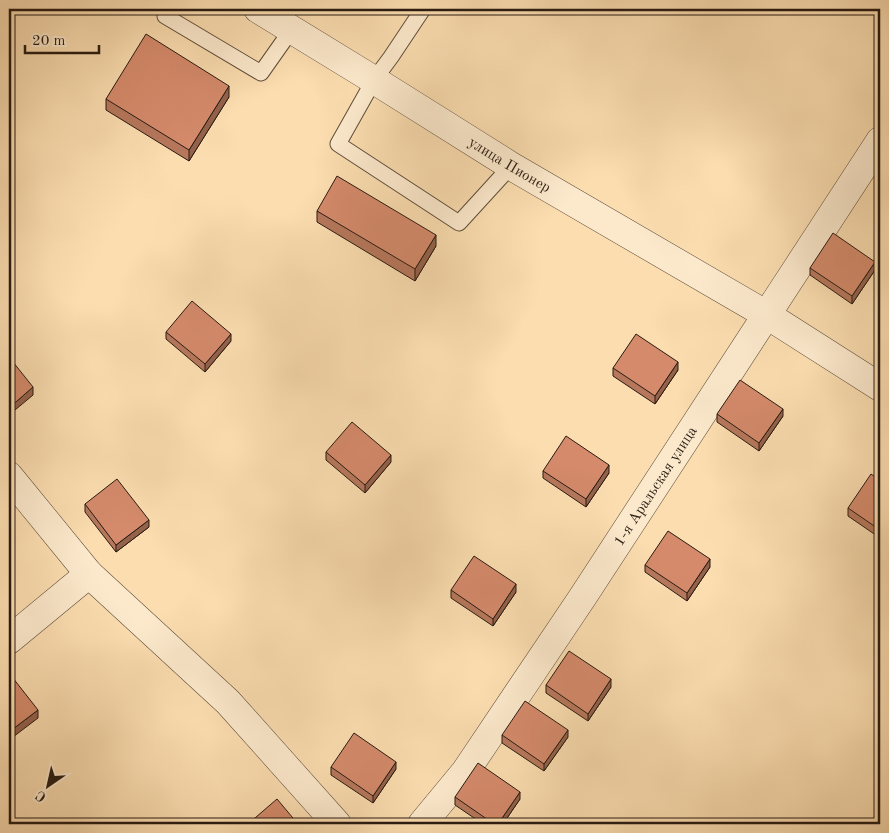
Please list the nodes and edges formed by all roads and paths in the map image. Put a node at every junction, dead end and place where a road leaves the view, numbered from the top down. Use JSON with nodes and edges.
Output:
{"nodes":[{"id":1,"x":165,"y":9,"type":"edge"},
{"id":2,"x":258,"y":9,"type":"edge"},
{"id":3,"x":423,"y":9,"type":"edge"},
{"id":4,"x":292,"y":29,"type":"junction"},
{"id":5,"x":374,"y":80,"type":"junction"},
{"id":6,"x":880,"y":141,"type":"edge"},
{"id":7,"x":511,"y":166,"type":"junction"},
{"id":8,"x":766,"y":315,"type":"junction"},
{"id":9,"x":880,"y":387,"type":"edge"},
{"id":10,"x":9,"y":476,"type":"edge"},
{"id":11,"x":90,"y":574,"type":"junction"},
{"id":12,"x":9,"y":640,"type":"edge"},
{"id":13,"x":338,"y":824,"type":"edge"},
{"id":14,"x":422,"y":824,"type":"edge"}],
"edges":[{"from":1,"to":4,"type":"lane"},
{"from":2,"to":4,"type":"street","name":"улица Пионер"},
{"from":3,"to":5,"type":"lane"},
{"from":4,"to":5,"type":"street","name":"улица Пионер"},
{"from":5,"to":7,"type":"street","name":"улица Пионер"},
{"from":5,"to":7,"type":"lane"},
{"from":6,"to":8,"type":"street","name":"1-я Аральская улица"},
{"from":7,"to":8,"type":"street","name":"улица Пионер"},
{"from":8,"to":9,"type":"street","name":"улица Пионер"},
{"from":8,"to":14,"type":"street","name":"1-я Аральская улица"},
{"from":10,"to":11,"type":"street"},
{"from":11,"to":12,"type":"street"},
{"from":11,"to":13,"type":"street"}]}
